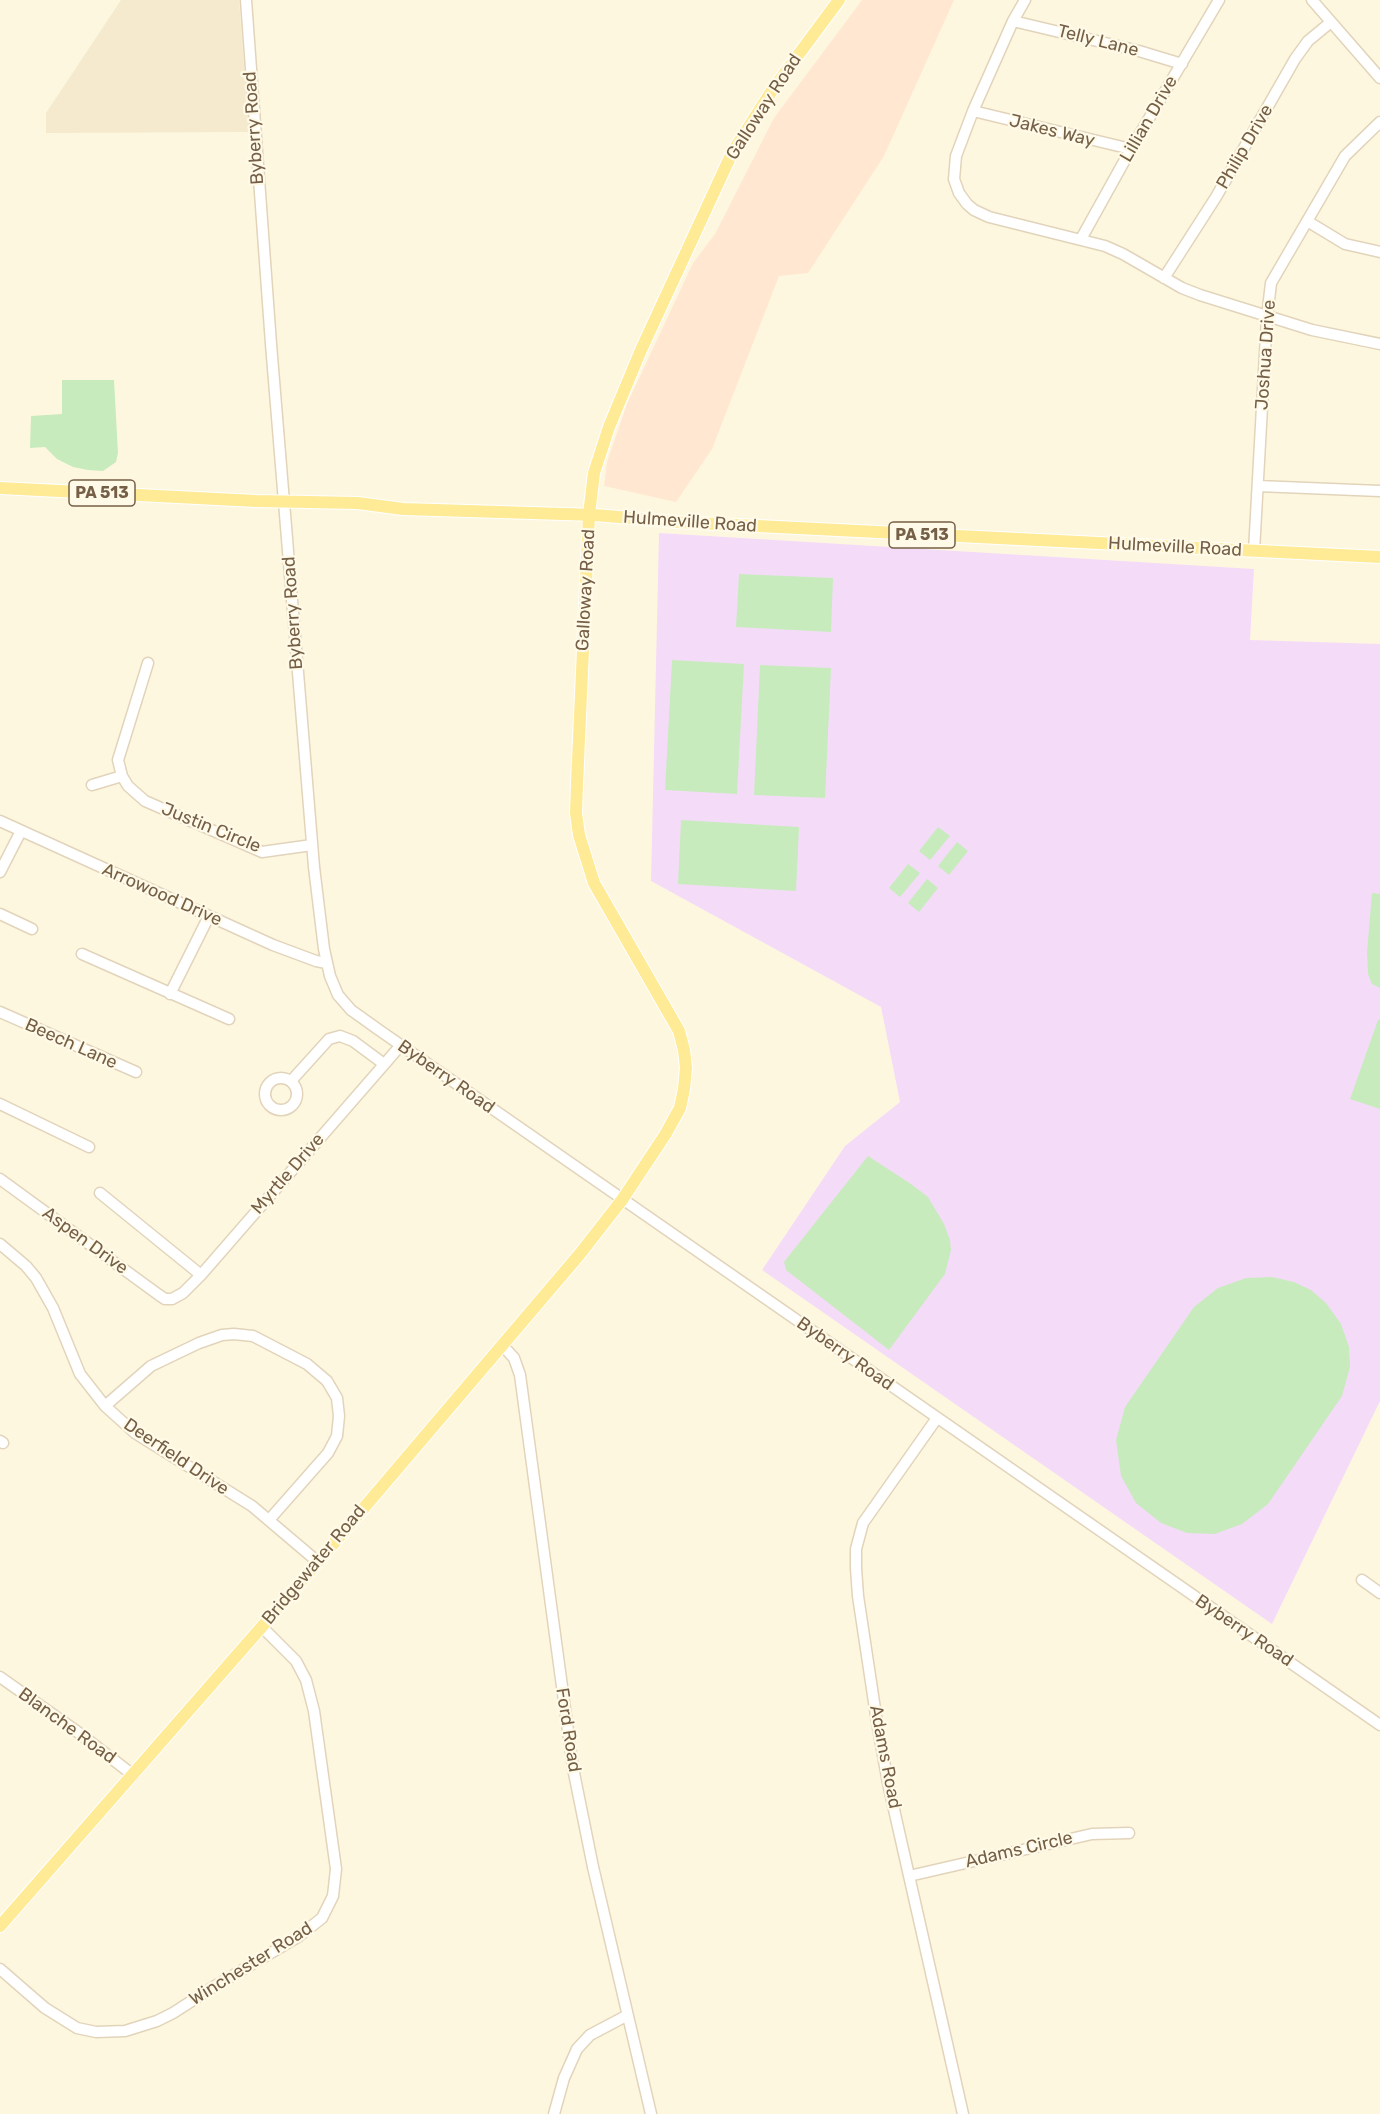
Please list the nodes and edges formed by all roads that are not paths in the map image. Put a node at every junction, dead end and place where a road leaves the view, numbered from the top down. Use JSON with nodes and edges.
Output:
{"nodes":[{"id":1,"x":246,"y":0,"type":"edge"},
{"id":2,"x":839,"y":0,"type":"edge"},
{"id":3,"x":1025,"y":0,"type":"edge"},
{"id":4,"x":1219,"y":0,"type":"edge"},
{"id":5,"x":1312,"y":0,"type":"edge"},
{"id":6,"x":1013,"y":21,"type":"junction"},
{"id":7,"x":1331,"y":22,"type":"junction"},
{"id":8,"x":1182,"y":64,"type":"junction"},
{"id":9,"x":1380,"y":78,"type":"edge"},
{"id":10,"x":973,"y":111,"type":"junction"},
{"id":11,"x":1380,"y":122,"type":"edge"},
{"id":12,"x":1131,"y":149,"type":"junction"},
{"id":13,"x":1307,"y":221,"type":"junction"},
{"id":14,"x":1081,"y":239,"type":"junction"},
{"id":15,"x":1380,"y":252,"type":"edge"},
{"id":16,"x":1164,"y":278,"type":"junction"},
{"id":17,"x":1267,"y":317,"type":"junction"},
{"id":18,"x":1380,"y":344,"type":"edge"},
{"id":19,"x":1258,"y":486,"type":"junction"},
{"id":20,"x":0,"y":488,"type":"edge"},
{"id":21,"x":1380,"y":491,"type":"edge"},
{"id":22,"x":284,"y":501,"type":"junction"},
{"id":23,"x":589,"y":515,"type":"junction"},
{"id":24,"x":1254,"y":551,"type":"junction"},
{"id":25,"x":1380,"y":557,"type":"edge"},
{"id":26,"x":148,"y":663,"type":"dead end"},
{"id":27,"x":122,"y":776,"type":"junction"},
{"id":28,"x":92,"y":785,"type":"dead end"},
{"id":29,"x":0,"y":820,"type":"edge"},
{"id":30,"x":21,"y":831,"type":"junction"},
{"id":31,"x":312,"y":845,"type":"junction"},
{"id":32,"x":0,"y":872,"type":"edge"},
{"id":33,"x":0,"y":914,"type":"edge"},
{"id":34,"x":209,"y":916,"type":"junction"},
{"id":35,"x":32,"y":929,"type":"dead end"},
{"id":36,"x":82,"y":954,"type":"dead end"},
{"id":37,"x":327,"y":963,"type":"junction"},
{"id":38,"x":170,"y":994,"type":"junction"},
{"id":39,"x":3,"y":1013,"type":"edge"},
{"id":40,"x":229,"y":1019,"type":"dead end"},
{"id":41,"x":0,"y":1025,"type":"edge"},
{"id":42,"x":401,"y":1045,"type":"junction"},
{"id":43,"x":381,"y":1062,"type":"junction"},
{"id":44,"x":136,"y":1072,"type":"dead end"},
{"id":45,"x":291,"y":1082,"type":"dead end"},
{"id":46,"x":0,"y":1104,"type":"edge"},
{"id":47,"x":89,"y":1147,"type":"dead end"},
{"id":48,"x":0,"y":1179,"type":"edge"},
{"id":49,"x":100,"y":1193,"type":"dead end"},
{"id":50,"x":622,"y":1200,"type":"junction"},
{"id":51,"x":0,"y":1244,"type":"edge"},
{"id":52,"x":201,"y":1275,"type":"junction"},
{"id":53,"x":172,"y":1299,"type":"joint"},
{"id":54,"x":502,"y":1345,"type":"junction"},
{"id":55,"x":105,"y":1406,"type":"junction"},
{"id":56,"x":938,"y":1418,"type":"junction"},
{"id":57,"x":269,"y":1520,"type":"junction"},
{"id":58,"x":318,"y":1562,"type":"junction"},
{"id":59,"x":1362,"y":1580,"type":"dead end"},
{"id":60,"x":1380,"y":1593,"type":"edge"},
{"id":61,"x":262,"y":1627,"type":"junction"},
{"id":62,"x":0,"y":1677,"type":"edge"},
{"id":63,"x":1380,"y":1725,"type":"edge"},
{"id":64,"x":133,"y":1775,"type":"junction"},
{"id":65,"x":1129,"y":1833,"type":"dead end"},
{"id":66,"x":909,"y":1876,"type":"junction"},
{"id":67,"x":0,"y":1926,"type":"edge"},
{"id":68,"x":0,"y":1969,"type":"edge"},
{"id":69,"x":626,"y":2016,"type":"junction"},
{"id":70,"x":554,"y":2114,"type":"edge"},
{"id":71,"x":651,"y":2114,"type":"edge"},
{"id":72,"x":963,"y":2114,"type":"edge"}],
"edges":[{"from":1,"to":22,"type":"street","name":"Byberry Road"},
{"from":2,"to":23,"type":"main road","name":"Galloway Road"},
{"from":3,"to":6,"type":"street"},
{"from":4,"to":8,"type":"street","name":"Lillian Drive"},
{"from":5,"to":7,"type":"street"},
{"from":6,"to":8,"type":"street","name":"Telly Lane"},
{"from":6,"to":10,"type":"street"},
{"from":7,"to":9,"type":"street"},
{"from":7,"to":16,"type":"street","name":"Philip Drive"},
{"from":8,"to":12,"type":"street","name":"Lillian Drive"},
{"from":10,"to":12,"type":"street","name":"Jakes Way"},
{"from":10,"to":14,"type":"street"},
{"from":11,"to":13,"type":"street","name":"Joshua Drive"},
{"from":12,"to":14,"type":"street","name":"Lillian Drive"},
{"from":13,"to":15,"type":"street"},
{"from":13,"to":17,"type":"street","name":"Joshua Drive"},
{"from":14,"to":16,"type":"street"},
{"from":16,"to":17,"type":"street"},
{"from":17,"to":18,"type":"street"},
{"from":17,"to":19,"type":"street","name":"Joshua Drive"},
{"from":19,"to":21,"type":"street"},
{"from":19,"to":24,"type":"street","name":"Joshua Drive"},
{"from":20,"to":22,"type":"main road","name":"Hulmeville Road","number":"PA 513"},
{"from":22,"to":23,"type":"main road","name":"Hulmeville Road","number":"PA 513"},
{"from":22,"to":31,"type":"street","name":"Byberry Road"},
{"from":23,"to":24,"type":"main road","name":"Hulmeville Road","number":"PA 513"},
{"from":23,"to":50,"type":"main road","name":"Galloway Road"},
{"from":24,"to":25,"type":"main road","name":"Hulmeville Road","number":"PA 513"},
{"from":26,"to":27,"type":"street"},
{"from":27,"to":28,"type":"street"},
{"from":27,"to":31,"type":"street","name":"Justin Circle"},
{"from":29,"to":30,"type":"street","name":"Arrowood Drive"},
{"from":30,"to":32,"type":"street"},
{"from":30,"to":34,"type":"street","name":"Arrowood Drive"},
{"from":31,"to":37,"type":"street","name":"Byberry Road"},
{"from":33,"to":35,"type":"street"},
{"from":34,"to":37,"type":"street","name":"Arrowood Drive"},
{"from":34,"to":38,"type":"street"},
{"from":36,"to":38,"type":"street"},
{"from":37,"to":42,"type":"street","name":"Byberry Road"},
{"from":38,"to":40,"type":"street"},
{"from":39,"to":41,"type":"street","name":"Beech Lane"},
{"from":39,"to":44,"type":"street","name":"Beech Lane"},
{"from":42,"to":43,"type":"street","name":"Myrtle Drive"},
{"from":42,"to":50,"type":"street","name":"Byberry Road"},
{"from":43,"to":45,"type":"street"},
{"from":43,"to":52,"type":"street","name":"Myrtle Drive"},
{"from":46,"to":47,"type":"street"},
{"from":48,"to":53,"type":"street","name":"Aspen Drive"},
{"from":49,"to":52,"type":"street"},
{"from":50,"to":54,"type":"main road","name":"Bridgewater Road"},
{"from":50,"to":56,"type":"street","name":"Byberry Road"},
{"from":51,"to":55,"type":"street","name":"Deerfield Drive"},
{"from":52,"to":53,"type":"street","name":"Myrtle Drive"},
{"from":54,"to":58,"type":"main road","name":"Bridgewater Road"},
{"from":54,"to":69,"type":"street","name":"Ford Road"},
{"from":55,"to":57,"type":"street","name":"Deerfield Drive"},
{"from":55,"to":57,"type":"street"},
{"from":56,"to":63,"type":"street","name":"Byberry Road"},
{"from":56,"to":66,"type":"street","name":"Adams Road"},
{"from":57,"to":58,"type":"street","name":"Deerfield Drive"},
{"from":58,"to":61,"type":"main road","name":"Bridgewater Road"},
{"from":59,"to":60,"type":"street"},
{"from":61,"to":64,"type":"main road","name":"Bridgewater Road"},
{"from":61,"to":68,"type":"street","name":"Winchester Road"},
{"from":62,"to":64,"type":"street","name":"Blanche Road"},
{"from":64,"to":67,"type":"main road","name":"Bridgewater Road"},
{"from":65,"to":66,"type":"street","name":"Adams Circle"},
{"from":66,"to":72,"type":"street","name":"Adams Road"},
{"from":69,"to":70,"type":"street"},
{"from":69,"to":71,"type":"street","name":"Ford Road"}]}
